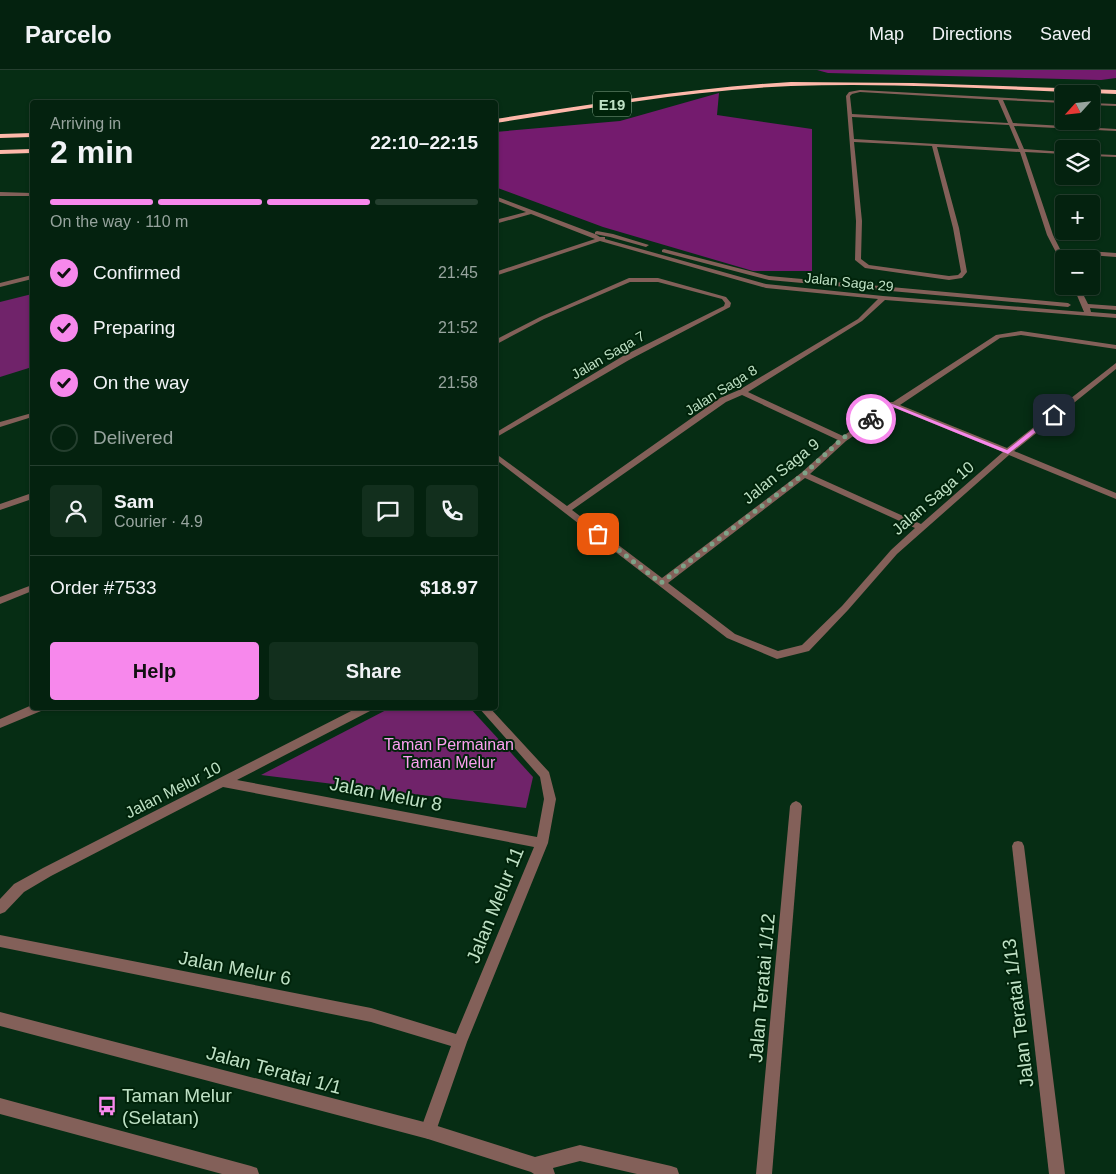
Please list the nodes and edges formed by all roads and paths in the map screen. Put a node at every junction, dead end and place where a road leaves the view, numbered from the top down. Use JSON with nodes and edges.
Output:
{"nodes":[{"id":1,"x":783,"y":76,"type":"dead end"},
{"id":2,"x":754,"y":78,"type":"dead end"},
{"id":3,"x":764,"y":78,"type":"dead end"},
{"id":4,"x":715,"y":82,"type":"dead end"},
{"id":5,"x":1045,"y":82,"type":"dead end"},
{"id":6,"x":666,"y":88,"type":"dead end"},
{"id":7,"x":1116,"y":92,"type":"edge"},
{"id":8,"x":1000,"y":100,"type":"junction"},
{"id":9,"x":1055,"y":102,"type":"edge"},
{"id":10,"x":1100,"y":104,"type":"edge"},
{"id":11,"x":1116,"y":105,"type":"edge"},
{"id":12,"x":849,"y":116,"type":"junction"},
{"id":13,"x":498,"y":121,"type":"edge"},
{"id":14,"x":1010,"y":124,"type":"junction"},
{"id":15,"x":1116,"y":130,"type":"edge"},
{"id":16,"x":0,"y":132,"type":"edge"},
{"id":17,"x":30,"y":133,"type":"edge"},
{"id":18,"x":30,"y":133,"type":"edge"},
{"id":19,"x":0,"y":136,"type":"edge"},
{"id":20,"x":852,"y":140,"type":"junction"},
{"id":21,"x":30,"y":142,"type":"edge"},
{"id":22,"x":0,"y":143,"type":"edge"},
{"id":23,"x":934,"y":145,"type":"junction"},
{"id":24,"x":1022,"y":150,"type":"junction"},
{"id":25,"x":30,"y":151,"type":"edge"},
{"id":26,"x":0,"y":152,"type":"edge"},
{"id":27,"x":1055,"y":152,"type":"edge"},
{"id":28,"x":1100,"y":155,"type":"edge"},
{"id":29,"x":1116,"y":156,"type":"edge"},
{"id":30,"x":0,"y":195,"type":"edge"},
{"id":31,"x":30,"y":195,"type":"edge"},
{"id":32,"x":498,"y":199,"type":"edge"},
{"id":33,"x":531,"y":212,"type":"junction"},
{"id":34,"x":498,"y":221,"type":"edge"},
{"id":35,"x":588,"y":232,"type":"junction"},
{"id":36,"x":611,"y":235,"type":"junction"},
{"id":37,"x":600,"y":239,"type":"junction"},
{"id":38,"x":1059,"y":250,"type":"edge"},
{"id":39,"x":1100,"y":254,"type":"edge"},
{"id":40,"x":1116,"y":255,"type":"edge"},
{"id":41,"x":498,"y":273,"type":"edge"},
{"id":42,"x":30,"y":278,"type":"edge"},
{"id":43,"x":0,"y":285,"type":"edge"},
{"id":44,"x":881,"y":289,"type":"junction"},
{"id":45,"x":1081,"y":295,"type":"edge"},
{"id":46,"x":883,"y":298,"type":"junction"},
{"id":47,"x":1084,"y":306,"type":"junction"},
{"id":48,"x":1116,"y":308,"type":"edge"},
{"id":49,"x":1090,"y":313,"type":"junction"},
{"id":50,"x":1116,"y":316,"type":"edge"},
{"id":51,"x":498,"y":341,"type":"edge"},
{"id":52,"x":1116,"y":347,"type":"edge"},
{"id":53,"x":1116,"y":365,"type":"edge"},
{"id":54,"x":742,"y":392,"type":"junction"},
{"id":55,"x":892,"y":404,"type":"junction"},
{"id":56,"x":30,"y":416,"type":"edge"},
{"id":57,"x":0,"y":425,"type":"edge"},
{"id":58,"x":498,"y":434,"type":"edge"},
{"id":59,"x":843,"y":438,"type":"junction"},
{"id":60,"x":1008,"y":452,"type":"junction"},
{"id":61,"x":498,"y":457,"type":"edge"},
{"id":62,"x":804,"y":474,"type":"junction"},
{"id":63,"x":1116,"y":496,"type":"edge"},
{"id":64,"x":30,"y":497,"type":"edge"},
{"id":65,"x":0,"y":506,"type":"edge"},
{"id":66,"x":566,"y":510,"type":"junction"},
{"id":67,"x":922,"y":528,"type":"junction"},
{"id":68,"x":661,"y":583,"type":"junction"},
{"id":69,"x":30,"y":589,"type":"edge"},
{"id":70,"x":0,"y":601,"type":"edge"},
{"id":71,"x":32,"y":710,"type":"edge"},
{"id":72,"x":362,"y":710,"type":"edge"},
{"id":73,"x":486,"y":710,"type":"edge"},
{"id":74,"x":0,"y":724,"type":"edge"},
{"id":75,"x":223,"y":782,"type":"junction"},
{"id":76,"x":796,"y":806,"type":"dead end"},
{"id":77,"x":542,"y":843,"type":"junction"},
{"id":78,"x":1018,"y":846,"type":"dead end"},
{"id":79,"x":0,"y":908,"type":"edge"},
{"id":80,"x":0,"y":941,"type":"edge"},
{"id":81,"x":0,"y":1018,"type":"edge"},
{"id":82,"x":460,"y":1042,"type":"junction"},
{"id":83,"x":0,"y":1106,"type":"edge"},
{"id":84,"x":428,"y":1131,"type":"junction"},
{"id":85,"x":541,"y":1170,"type":"edge"},
{"id":86,"x":251,"y":1174,"type":"edge"},
{"id":87,"x":671,"y":1174,"type":"edge"},
{"id":88,"x":764,"y":1174,"type":"edge"},
{"id":89,"x":1057,"y":1174,"type":"edge"}],
"edges":[{"from":1,"to":5,"type":"highway"},
{"from":2,"to":3,"type":"highway"},
{"from":4,"to":6,"type":"highway"},
{"from":7,"to":13,"type":"highway","number":"E19"},
{"from":8,"to":9,"type":"street"},
{"from":8,"to":12,"type":"street"},
{"from":8,"to":14,"type":"street"},
{"from":10,"to":11,"type":"street"},
{"from":12,"to":14,"type":"street"},
{"from":12,"to":20,"type":"street"},
{"from":14,"to":15,"type":"street"},
{"from":14,"to":24,"type":"street"},
{"from":16,"to":17,"type":"highway"},
{"from":18,"to":19,"type":"highway"},
{"from":20,"to":23,"type":"street"},
{"from":20,"to":23,"type":"street"},
{"from":21,"to":22,"type":"highway"},
{"from":23,"to":24,"type":"street"},
{"from":24,"to":27,"type":"street"},
{"from":24,"to":38,"type":"street"},
{"from":25,"to":26,"type":"highway"},
{"from":28,"to":29,"type":"street"},
{"from":30,"to":31,"type":"street"},
{"from":32,"to":33,"type":"street","name":"Jalan Saga 29"},
{"from":33,"to":34,"type":"street"},
{"from":33,"to":35,"type":"street","name":"Jalan Saga 29"},
{"from":35,"to":36,"type":"street","name":"Jalan Saga 29"},
{"from":35,"to":37,"type":"street","name":"Jalan Saga 29"},
{"from":36,"to":37,"type":"street"},
{"from":36,"to":44,"type":"street","name":"Jalan Saga 29"},
{"from":37,"to":41,"type":"street"},
{"from":37,"to":46,"type":"street","name":"Jalan Saga 29"},
{"from":39,"to":40,"type":"street"},
{"from":42,"to":43,"type":"street"},
{"from":44,"to":46,"type":"street"},
{"from":44,"to":47,"type":"street","name":"Jalan Saga 29"},
{"from":45,"to":47,"type":"street"},
{"from":46,"to":49,"type":"street","name":"Jalan Saga 29"},
{"from":46,"to":54,"type":"street","name":"Jalan Saga 8"},
{"from":47,"to":48,"type":"street","name":"Jalan Saga 29"},
{"from":47,"to":49,"type":"street"},
{"from":49,"to":50,"type":"street","name":"Jalan Saga 29"},
{"from":51,"to":58,"type":"street","name":"Jalan Saga 7"},
{"from":52,"to":55,"type":"street","name":"Jalan Saga 9"},
{"from":53,"to":60,"type":"street","name":"Jalan Saga 10"},
{"from":54,"to":59,"type":"street"},
{"from":54,"to":66,"type":"street","name":"Jalan Saga 8"},
{"from":55,"to":59,"type":"street","name":"Jalan Saga 9"},
{"from":55,"to":60,"type":"street"},
{"from":56,"to":57,"type":"street"},
{"from":59,"to":62,"type":"street","name":"Jalan Saga 9"},
{"from":60,"to":63,"type":"street"},
{"from":60,"to":67,"type":"street","name":"Jalan Saga 10"},
{"from":61,"to":66,"type":"street"},
{"from":62,"to":67,"type":"street"},
{"from":62,"to":68,"type":"street","name":"Jalan Saga 9"},
{"from":64,"to":65,"type":"street"},
{"from":66,"to":68,"type":"street"},
{"from":67,"to":68,"type":"street","name":"Jalan Saga 10"},
{"from":69,"to":70,"type":"street"},
{"from":71,"to":74,"type":"street"},
{"from":72,"to":75,"type":"street","name":"Jalan Melur 10"},
{"from":73,"to":77,"type":"street","name":"Jalan Melur 11"},
{"from":75,"to":77,"type":"street","name":"Jalan Melur 8"},
{"from":75,"to":79,"type":"street","name":"Jalan Melur 10"},
{"from":76,"to":88,"type":"street","name":"Jalan Teratai 1/12"},
{"from":77,"to":82,"type":"street","name":"Jalan Melur 11"},
{"from":78,"to":89,"type":"street","name":"Jalan Teratai 1/13"},
{"from":80,"to":82,"type":"street","name":"Jalan Melur 6"},
{"from":81,"to":84,"type":"street","name":"Jalan Teratai 1/1"},
{"from":82,"to":84,"type":"street","name":"Jalan Melur 11"},
{"from":83,"to":86,"type":"street"},
{"from":84,"to":85,"type":"street","name":"Jalan Teratai 1/1"},
{"from":85,"to":87,"type":"street","name":"Jalan Teratai 1/1"}]}
